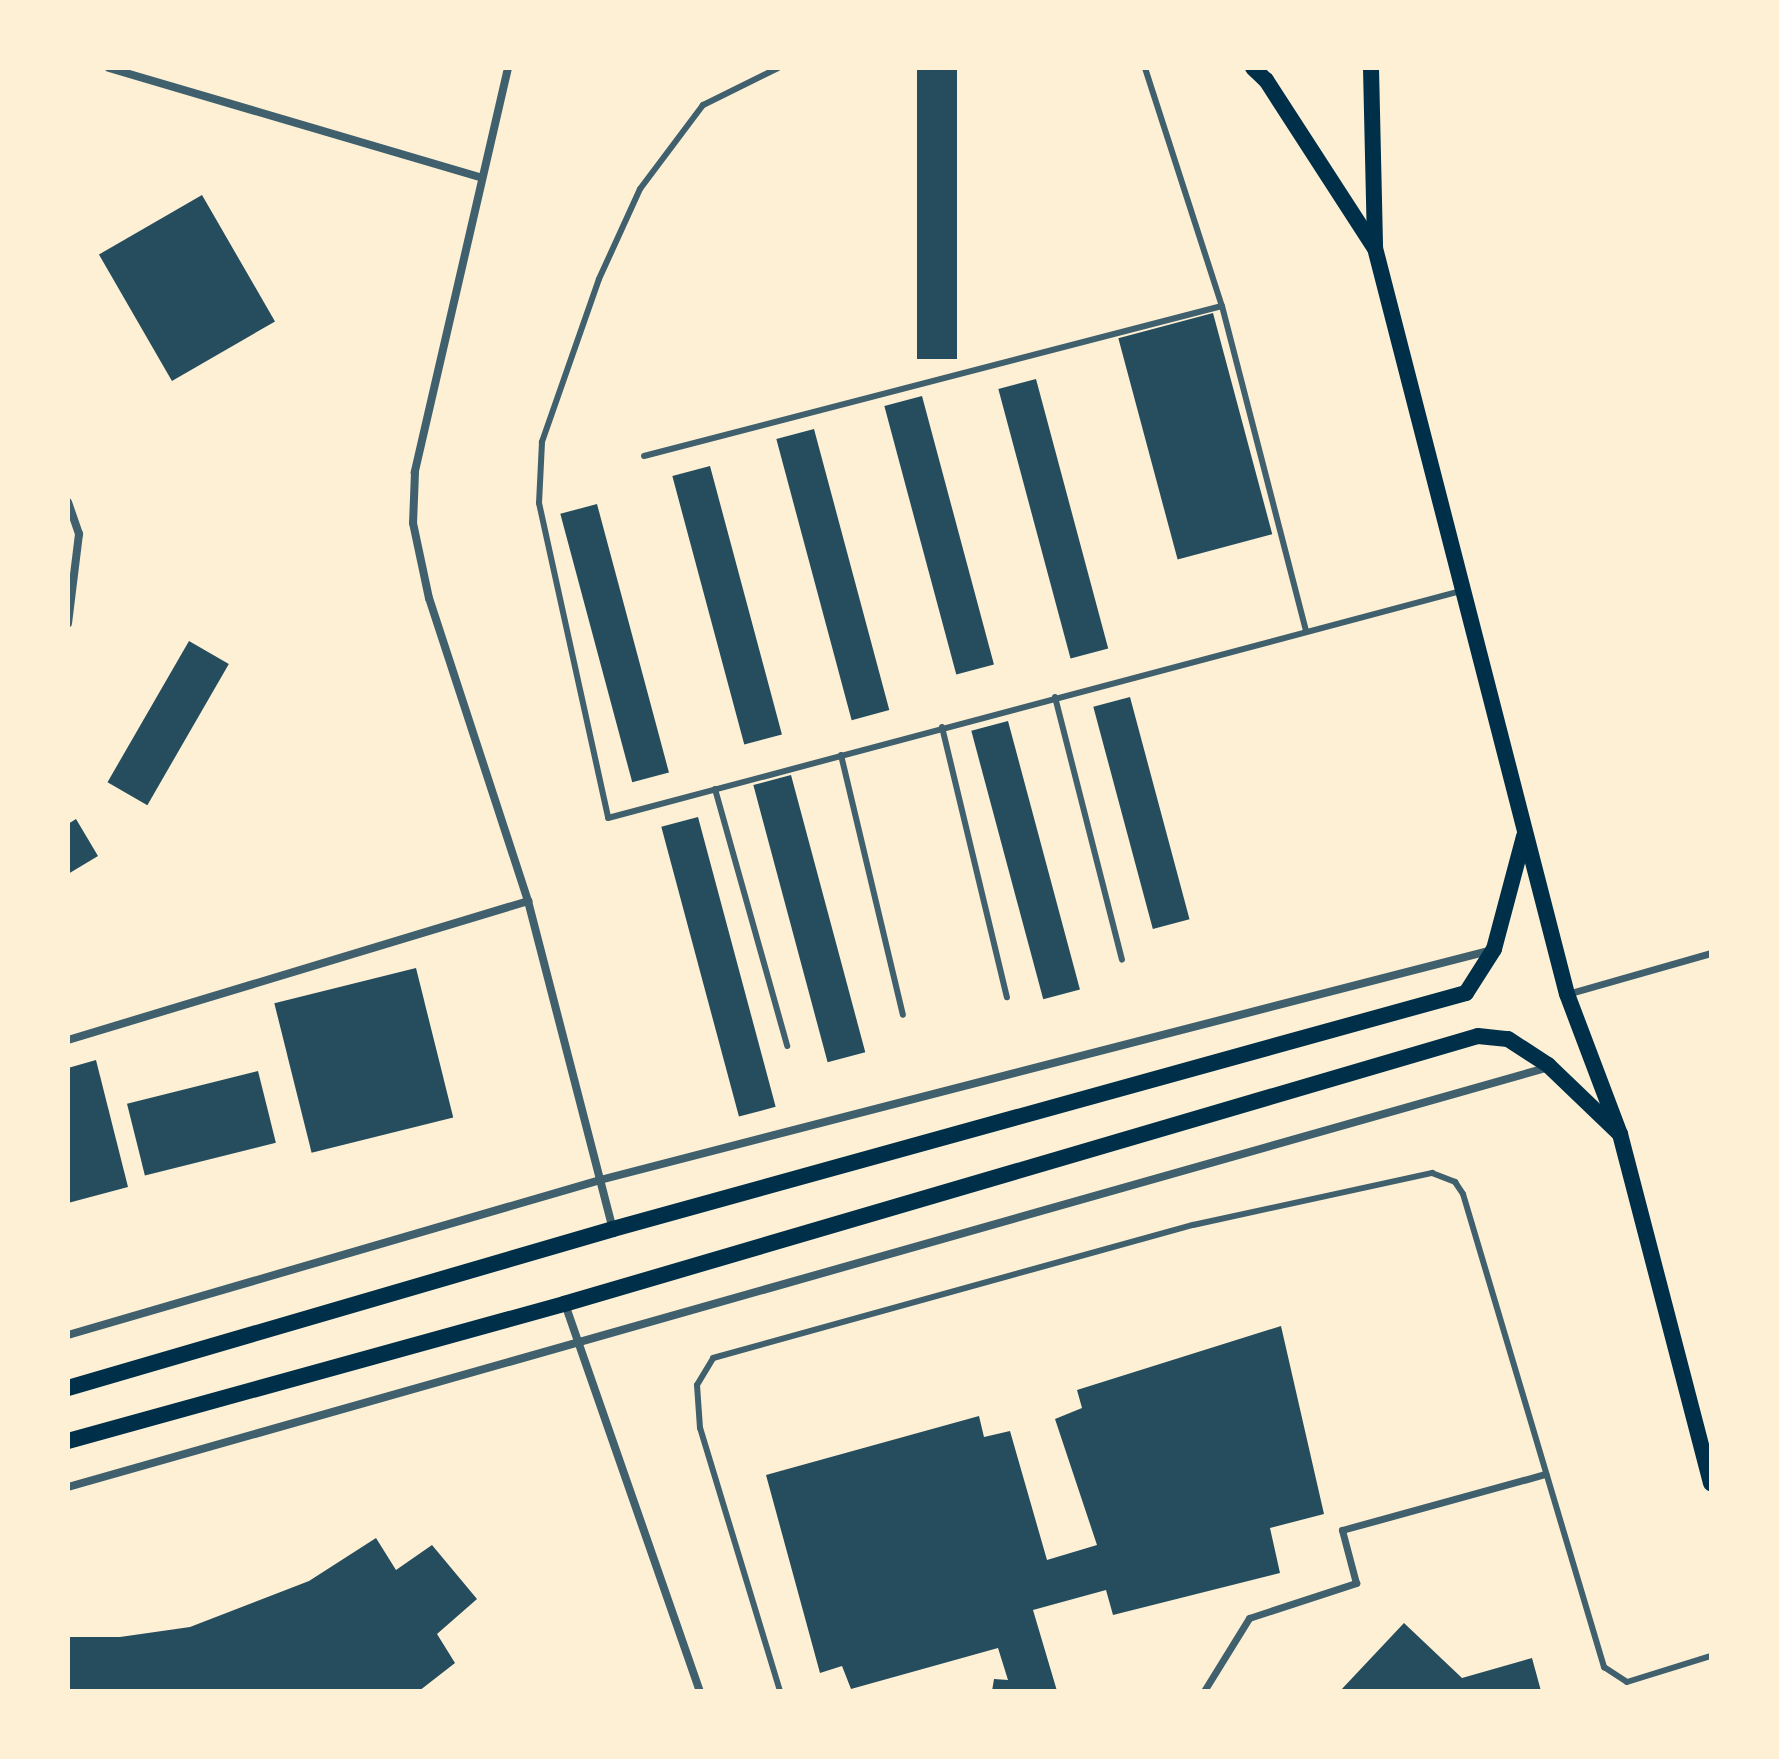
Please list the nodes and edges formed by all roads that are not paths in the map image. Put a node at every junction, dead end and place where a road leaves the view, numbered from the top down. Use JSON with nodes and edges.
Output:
{"nodes":[{"id":1,"x":109,"y":68,"type":"edge"},
{"id":2,"x":508,"y":68,"type":"edge"},
{"id":3,"x":778,"y":68,"type":"edge"},
{"id":4,"x":1145,"y":68,"type":"edge"},
{"id":5,"x":1253,"y":68,"type":"edge"},
{"id":6,"x":1371,"y":68,"type":"edge"},
{"id":7,"x":480,"y":177,"type":"junction"},
{"id":8,"x":1375,"y":248,"type":"junction"},
{"id":9,"x":1222,"y":306,"type":"junction"},
{"id":10,"x":644,"y":456,"type":"dead end"},
{"id":11,"x":68,"y":502,"type":"edge"},
{"id":12,"x":1464,"y":590,"type":"junction"},
{"id":13,"x":68,"y":623,"type":"edge"},
{"id":14,"x":1306,"y":631,"type":"junction"},
{"id":15,"x":1055,"y":697,"type":"junction"},
{"id":16,"x":942,"y":727,"type":"junction"},
{"id":17,"x":841,"y":755,"type":"junction"},
{"id":18,"x":715,"y":789,"type":"junction"},
{"id":19,"x":1524,"y":836,"type":"junction"},
{"id":20,"x":528,"y":901,"type":"junction"},
{"id":21,"x":1494,"y":949,"type":"junction"},
{"id":22,"x":1711,"y":953,"type":"edge"},
{"id":23,"x":1122,"y":960,"type":"dead end"},
{"id":24,"x":1567,"y":994,"type":"junction"},
{"id":25,"x":1007,"y":997,"type":"dead end"},
{"id":26,"x":903,"y":1015,"type":"dead end"},
{"id":27,"x":68,"y":1040,"type":"edge"},
{"id":28,"x":787,"y":1046,"type":"dead end"},
{"id":29,"x":1549,"y":1067,"type":"junction"},
{"id":30,"x":1620,"y":1134,"type":"junction"},
{"id":31,"x":600,"y":1180,"type":"junction"},
{"id":32,"x":613,"y":1229,"type":"junction"},
{"id":33,"x":564,"y":1304,"type":"junction"},
{"id":34,"x":68,"y":1335,"type":"edge"},
{"id":35,"x":577,"y":1343,"type":"junction"},
{"id":36,"x":68,"y":1388,"type":"edge"},
{"id":37,"x":68,"y":1441,"type":"edge"},
{"id":38,"x":1545,"y":1474,"type":"junction"},
{"id":39,"x":1711,"y":1483,"type":"edge"},
{"id":40,"x":68,"y":1487,"type":"edge"},
{"id":41,"x":1711,"y":1656,"type":"edge"},
{"id":42,"x":700,"y":1691,"type":"edge"},
{"id":43,"x":780,"y":1691,"type":"edge"},
{"id":44,"x":1204,"y":1691,"type":"edge"}],
"edges":[{"from":1,"to":7,"type":"street"},
{"from":2,"to":7,"type":"street"},
{"from":3,"to":18,"type":"lane"},
{"from":4,"to":9,"type":"lane"},
{"from":5,"to":8,"type":"main road"},
{"from":6,"to":8,"type":"main road"},
{"from":7,"to":20,"type":"street"},
{"from":8,"to":12,"type":"main road"},
{"from":9,"to":10,"type":"lane"},
{"from":9,"to":14,"type":"lane"},
{"from":11,"to":13,"type":"street"},
{"from":12,"to":14,"type":"lane"},
{"from":12,"to":19,"type":"main road"},
{"from":14,"to":15,"type":"lane"},
{"from":15,"to":16,"type":"lane"},
{"from":15,"to":23,"type":"lane"},
{"from":16,"to":17,"type":"lane"},
{"from":16,"to":25,"type":"lane"},
{"from":17,"to":18,"type":"lane"},
{"from":17,"to":26,"type":"lane"},
{"from":18,"to":28,"type":"lane"},
{"from":19,"to":21,"type":"main road"},
{"from":19,"to":24,"type":"main road"},
{"from":20,"to":27,"type":"street"},
{"from":20,"to":31,"type":"street"},
{"from":21,"to":31,"type":"street"},
{"from":21,"to":32,"type":"main road"},
{"from":22,"to":24,"type":"street"},
{"from":24,"to":30,"type":"main road"},
{"from":29,"to":30,"type":"main road"},
{"from":29,"to":33,"type":"main road"},
{"from":29,"to":35,"type":"street"},
{"from":30,"to":39,"type":"main road"},
{"from":31,"to":32,"type":"street"},
{"from":31,"to":34,"type":"street"},
{"from":32,"to":36,"type":"main road"},
{"from":33,"to":35,"type":"street"},
{"from":33,"to":37,"type":"main road"},
{"from":35,"to":40,"type":"street"},
{"from":35,"to":42,"type":"street"},
{"from":38,"to":41,"type":"lane"},
{"from":38,"to":43,"type":"lane"},
{"from":38,"to":44,"type":"street"}]}
